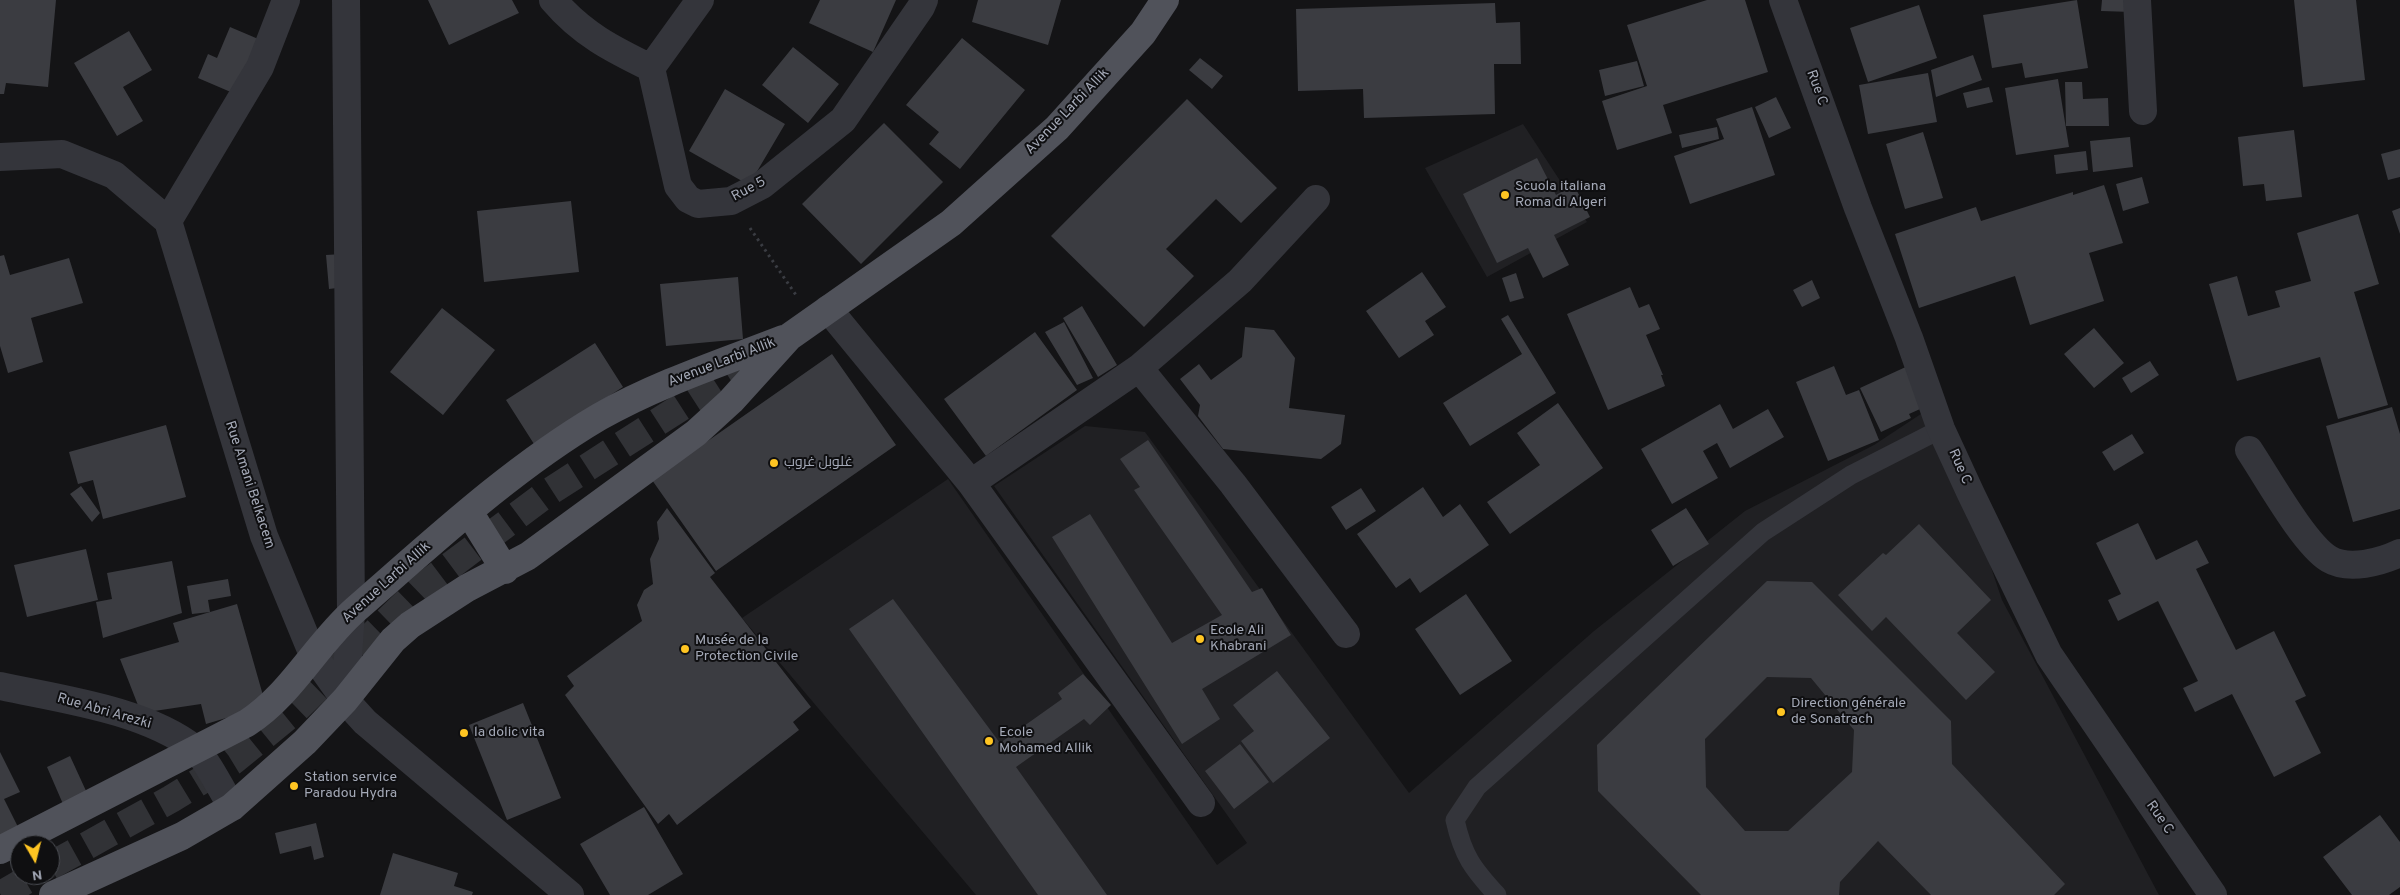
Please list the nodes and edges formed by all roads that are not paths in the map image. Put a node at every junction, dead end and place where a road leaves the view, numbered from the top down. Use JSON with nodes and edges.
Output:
{"nodes":[{"id":1,"x":286,"y":0,"type":"edge"},
{"id":2,"x":346,"y":0,"type":"edge"},
{"id":3,"x":553,"y":0,"type":"edge"},
{"id":4,"x":700,"y":0,"type":"edge"},
{"id":5,"x":924,"y":0,"type":"edge"},
{"id":6,"x":1165,"y":0,"type":"edge"},
{"id":7,"x":1783,"y":0,"type":"edge"},
{"id":8,"x":2137,"y":0,"type":"edge"},
{"id":9,"x":651,"y":68,"type":"junction"},
{"id":10,"x":2143,"y":111,"type":"dead end"},
{"id":11,"x":0,"y":157,"type":"edge"},
{"id":12,"x":1316,"y":199,"type":"dead end"},
{"id":13,"x":168,"y":221,"type":"junction"},
{"id":14,"x":821,"y":315,"type":"junction"},
{"id":15,"x":790,"y":337,"type":"junction"},
{"id":16,"x":1139,"y":368,"type":"junction"},
{"id":17,"x":1941,"y":429,"type":"junction"},
{"id":18,"x":2249,"y":450,"type":"dead end"},
{"id":19,"x":971,"y":483,"type":"junction"},
{"id":20,"x":468,"y":512,"type":"junction"},
{"id":21,"x":2400,"y":552,"type":"edge"},
{"id":22,"x":505,"y":570,"type":"junction"},
{"id":23,"x":351,"y":613,"type":"junction"},
{"id":24,"x":1346,"y":634,"type":"dead end"},
{"id":25,"x":313,"y":655,"type":"junction"},
{"id":26,"x":0,"y":686,"type":"edge"},
{"id":27,"x":344,"y":700,"type":"junction"},
{"id":28,"x":196,"y":750,"type":"junction"},
{"id":29,"x":1201,"y":803,"type":"dead end"},
{"id":30,"x":232,"y":807,"type":"junction"},
{"id":31,"x":0,"y":850,"type":"edge"},
{"id":32,"x":53,"y":895,"type":"edge"},
{"id":33,"x":570,"y":895,"type":"edge"},
{"id":34,"x":1497,"y":895,"type":"edge"},
{"id":35,"x":2213,"y":895,"type":"edge"}],
"edges":[{"from":1,"to":13,"type":"street"},
{"from":2,"to":23,"type":"street"},
{"from":3,"to":9,"type":"street"},
{"from":4,"to":9,"type":"street"},
{"from":5,"to":9,"type":"street","name":"Rue 5"},
{"from":6,"to":14,"type":"main road","name":"Avenue Larbi Allik"},
{"from":7,"to":17,"type":"street","name":"Rue C"},
{"from":8,"to":10,"type":"street"},
{"from":11,"to":13,"type":"street"},
{"from":12,"to":16,"type":"street"},
{"from":13,"to":25,"type":"street","name":"Rue Amani Belkacem"},
{"from":14,"to":15,"type":"main road","name":"Avenue Larbi Allik"},
{"from":14,"to":19,"type":"street"},
{"from":15,"to":20,"type":"main road","name":"Avenue Larbi Allik"},
{"from":15,"to":22,"type":"main road","name":"Avenue Larbi Allik"},
{"from":16,"to":19,"type":"street"},
{"from":16,"to":24,"type":"street"},
{"from":17,"to":34,"type":"lane"},
{"from":17,"to":35,"type":"street","name":"Rue C"},
{"from":18,"to":21,"type":"street"},
{"from":19,"to":29,"type":"street"},
{"from":20,"to":22,"type":"main road"},
{"from":20,"to":23,"type":"main road","name":"Avenue Larbi Allik"},
{"from":22,"to":27,"type":"main road","name":"Avenue Larbi Allik"},
{"from":23,"to":25,"type":"main road","name":"Avenue Larbi Allik"},
{"from":23,"to":27,"type":"street"},
{"from":25,"to":27,"type":"street","name":"Rue Amani Belkacem"},
{"from":25,"to":28,"type":"main road","name":"Avenue Larbi Allik"},
{"from":26,"to":28,"type":"street","name":"Rue Abri Arezki"},
{"from":27,"to":30,"type":"main road","name":"Avenue Larbi Allik"},
{"from":27,"to":33,"type":"street","name":"Rue Amani Belkacem"},
{"from":28,"to":30,"type":"street","name":"Rue Abri Arezki"},
{"from":28,"to":31,"type":"main road","name":"Avenue Larbi Allik"},
{"from":30,"to":32,"type":"main road","name":"Avenue Larbi Allik"}]}
